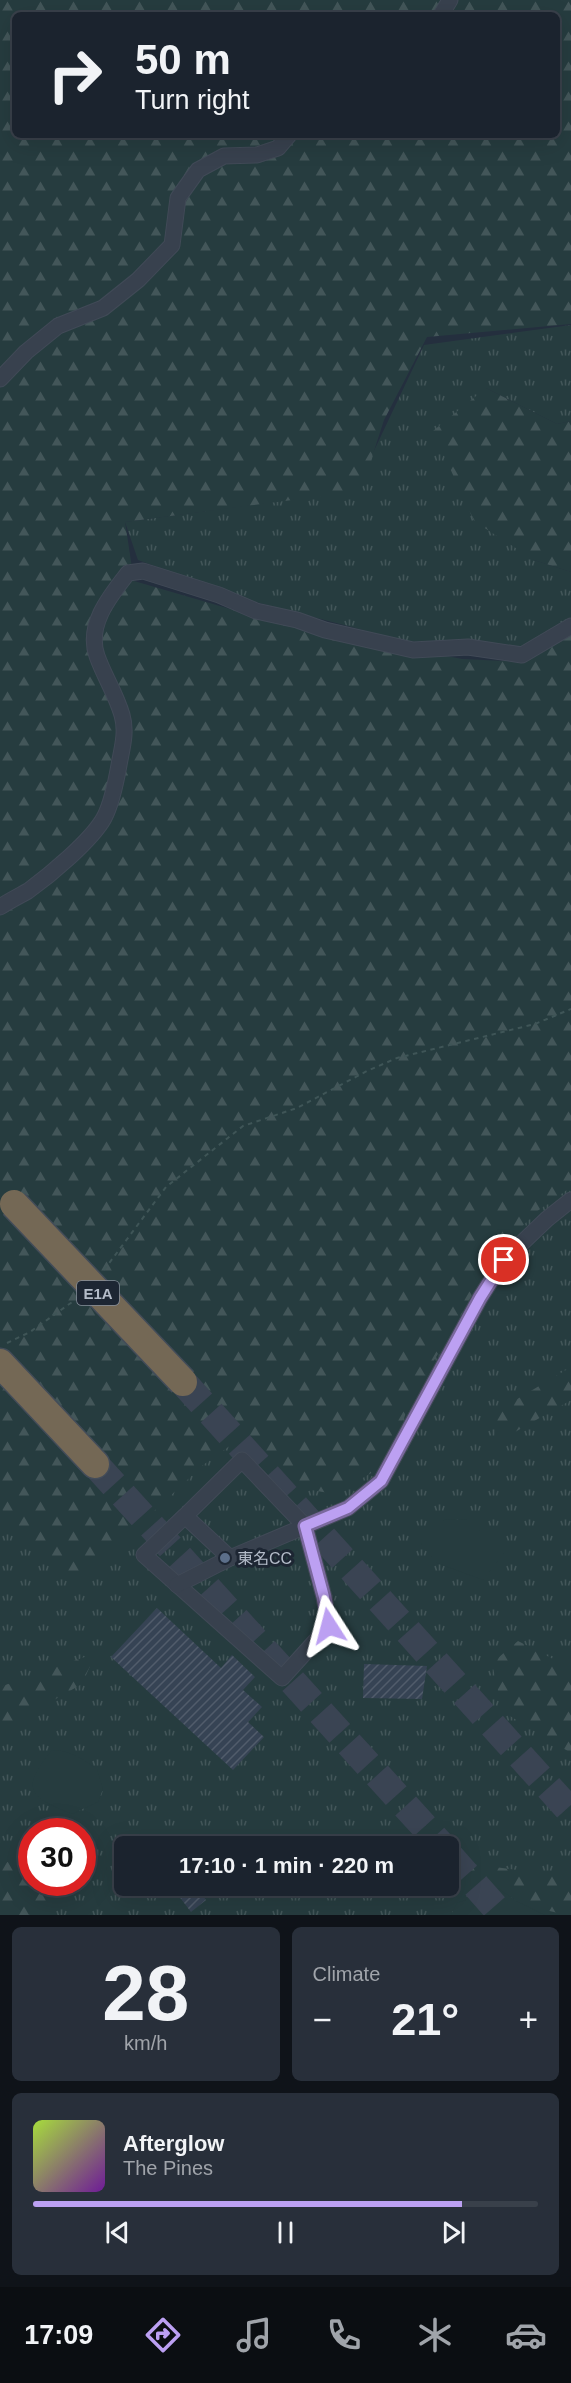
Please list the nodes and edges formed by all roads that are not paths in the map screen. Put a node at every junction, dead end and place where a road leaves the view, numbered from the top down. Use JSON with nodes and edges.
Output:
{"nodes":[{"id":1,"x":286,"y":138,"type":"edge"},
{"id":2,"x":0,"y":379,"type":"edge"},
{"id":3,"x":571,"y":626,"type":"edge"},
{"id":4,"x":0,"y":907,"type":"edge"},
{"id":5,"x":571,"y":1200,"type":"edge"},
{"id":6,"x":14,"y":1204,"type":"dead end"},
{"id":7,"x":0,"y":1363,"type":"edge"},
{"id":8,"x":183,"y":1382,"type":"tunnel mouth"},
{"id":9,"x":95,"y":1464,"type":"tunnel mouth"},
{"id":10,"x":185,"y":1516,"type":"junction"},
{"id":11,"x":305,"y":1526,"type":"junction"},
{"id":12,"x":230,"y":1558,"type":"junction"},
{"id":13,"x":177,"y":1585,"type":"junction"}],
"edges":[{"from":1,"to":2,"type":"street"},
{"from":3,"to":4,"type":"street"},
{"from":5,"to":11,"type":"street"},
{"from":6,"to":8,"type":"highway","number":"E1A","bridge":true},
{"from":7,"to":9,"type":"highway"},
{"from":10,"to":11,"type":"street"},
{"from":10,"to":12,"type":"street"},
{"from":10,"to":13,"type":"street"},
{"from":11,"to":12,"type":"street"},
{"from":11,"to":13,"type":"street"},
{"from":12,"to":13,"type":"street"}]}
